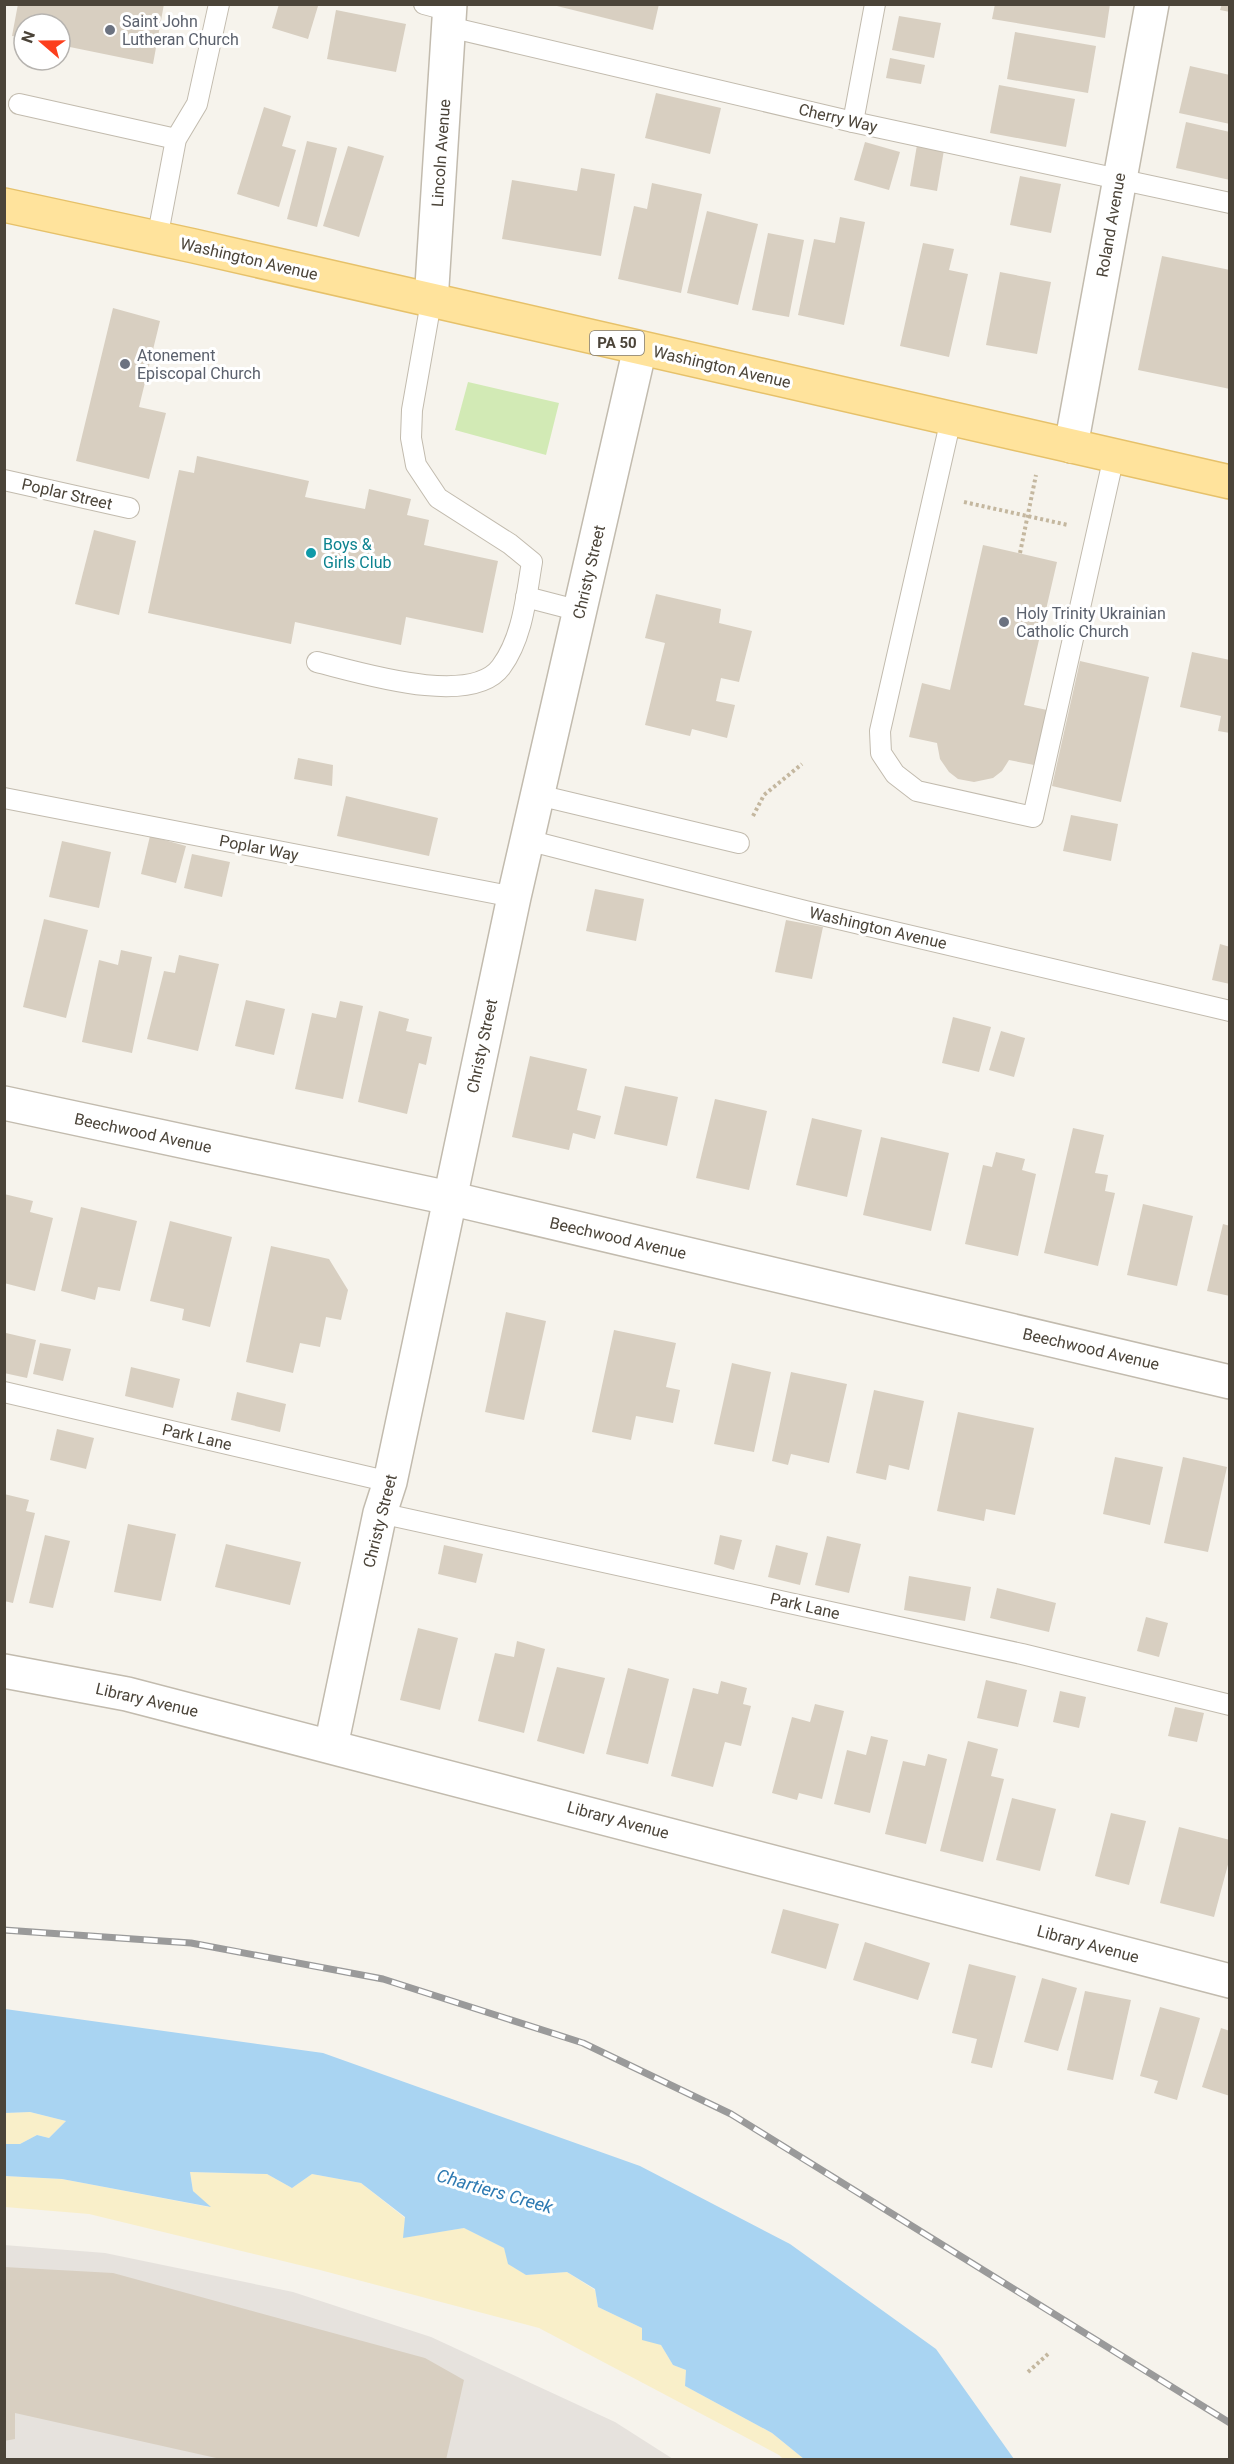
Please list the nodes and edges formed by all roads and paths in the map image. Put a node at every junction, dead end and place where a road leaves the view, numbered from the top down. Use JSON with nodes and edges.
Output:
{"nodes":[{"id":1,"x":219,"y":4,"type":"edge"},
{"id":2,"x":875,"y":4,"type":"edge"},
{"id":3,"x":1152,"y":4,"type":"edge"},
{"id":4,"x":443,"y":12,"type":"edge"},
{"id":5,"x":19,"y":104,"type":"dead end"},
{"id":6,"x":853,"y":122,"type":"junction"},
{"id":7,"x":176,"y":139,"type":"junction"},
{"id":8,"x":1120,"y":178,"type":"junction"},
{"id":9,"x":1230,"y":203,"type":"edge"},
{"id":10,"x":4,"y":206,"type":"edge"},
{"id":11,"x":157,"y":239,"type":"junction"},
{"id":12,"x":431,"y":302,"type":"junction"},
{"id":13,"x":640,"y":348,"type":"junction"},
{"id":14,"x":951,"y":419,"type":"junction"},
{"id":15,"x":1071,"y":446,"type":"junction"},
{"id":16,"x":1114,"y":456,"type":"junction"},
{"id":17,"x":1036,"y":475,"type":"dead end"},
{"id":18,"x":4,"y":480,"type":"edge"},
{"id":19,"x":1230,"y":482,"type":"edge"},
{"id":20,"x":954,"y":500,"type":"dead end"},
{"id":21,"x":129,"y":508,"type":"dead end"},
{"id":22,"x":1028,"y":516,"type":"junction"},
{"id":23,"x":1098,"y":531,"type":"junction"},
{"id":24,"x":1020,"y":553,"type":"dead end"},
{"id":25,"x":526,"y":597,"type":"junction"},
{"id":26,"x":580,"y":612,"type":"junction"},
{"id":27,"x":316,"y":662,"type":"dead end"},
{"id":28,"x":802,"y":764,"type":"dead end"},
{"id":29,"x":537,"y":795,"type":"junction"},
{"id":30,"x":4,"y":798,"type":"edge"},
{"id":31,"x":527,"y":840,"type":"junction"},
{"id":32,"x":739,"y":843,"type":"joint"},
{"id":33,"x":514,"y":897,"type":"junction"},
{"id":34,"x":1230,"y":1011,"type":"edge"},
{"id":35,"x":4,"y":1103,"type":"edge"},
{"id":36,"x":449,"y":1198,"type":"junction"},
{"id":37,"x":1230,"y":1382,"type":"edge"},
{"id":38,"x":4,"y":1392,"type":"edge"},
{"id":39,"x":390,"y":1482,"type":"junction"},
{"id":40,"x":380,"y":1513,"type":"junction"},
{"id":41,"x":4,"y":1671,"type":"edge"},
{"id":42,"x":1230,"y":1705,"type":"edge"},
{"id":43,"x":331,"y":1746,"type":"junction"},
{"id":44,"x":1230,"y":1981,"type":"edge"},
{"id":45,"x":1048,"y":2354,"type":"dead end"},
{"id":46,"x":1028,"y":2372,"type":"dead end"}],
"edges":[{"from":1,"to":7,"type":"lane"},
{"from":2,"to":6,"type":"lane"},
{"from":3,"to":8,"type":"street","name":"Roland Avenue"},
{"from":4,"to":6,"type":"lane","name":"Cherry Way"},
{"from":4,"to":12,"type":"street","name":"Lincoln Avenue"},
{"from":5,"to":7,"type":"lane"},
{"from":6,"to":8,"type":"lane","name":"Cherry Way"},
{"from":7,"to":11,"type":"lane"},
{"from":8,"to":9,"type":"lane","name":"Cherry Way"},
{"from":8,"to":15,"type":"street","name":"Roland Avenue"},
{"from":10,"to":11,"type":"main road","name":"Washington Avenue","number":"PA 50"},
{"from":11,"to":12,"type":"main road","name":"Washington Avenue","number":"PA 50"},
{"from":12,"to":13,"type":"main road","name":"Washington Avenue","number":"PA 50"},
{"from":12,"to":25,"type":"lane"},
{"from":13,"to":14,"type":"main road","name":"Washington Avenue","number":"PA 50"},
{"from":13,"to":26,"type":"street","name":"Christy Street"},
{"from":14,"to":15,"type":"main road","name":"Washington Avenue","number":"PA 50"},
{"from":14,"to":23,"type":"lane"},
{"from":15,"to":16,"type":"main road","name":"Washington Avenue","number":"PA 50"},
{"from":16,"to":19,"type":"main road","name":"Washington Avenue","number":"PA 50"},
{"from":16,"to":23,"type":"lane"},
{"from":17,"to":22,"type":"path"},
{"from":18,"to":21,"type":"lane","name":"Poplar Street"},
{"from":20,"to":22,"type":"path"},
{"from":22,"to":23,"type":"path"},
{"from":22,"to":24,"type":"path"},
{"from":25,"to":26,"type":"lane"},
{"from":25,"to":27,"type":"lane"},
{"from":26,"to":29,"type":"street","name":"Christy Street"},
{"from":28,"to":32,"type":"path"},
{"from":29,"to":31,"type":"street","name":"Christy Street"},
{"from":29,"to":32,"type":"lane"},
{"from":30,"to":33,"type":"lane","name":"Poplar Way"},
{"from":31,"to":33,"type":"street","name":"Christy Street"},
{"from":31,"to":34,"type":"lane","name":"Washington Avenue"},
{"from":33,"to":36,"type":"street","name":"Christy Street"},
{"from":35,"to":36,"type":"street","name":"Beechwood Avenue"},
{"from":36,"to":37,"type":"street","name":"Beechwood Avenue"},
{"from":36,"to":39,"type":"street","name":"Christy Street"},
{"from":38,"to":39,"type":"lane","name":"Park Lane"},
{"from":39,"to":40,"type":"street","name":"Christy Street"},
{"from":40,"to":42,"type":"lane","name":"Park Lane"},
{"from":40,"to":43,"type":"street","name":"Christy Street"},
{"from":41,"to":43,"type":"street","name":"Library Avenue"},
{"from":43,"to":44,"type":"street","name":"Library Avenue"},
{"from":45,"to":46,"type":"path"}]}
